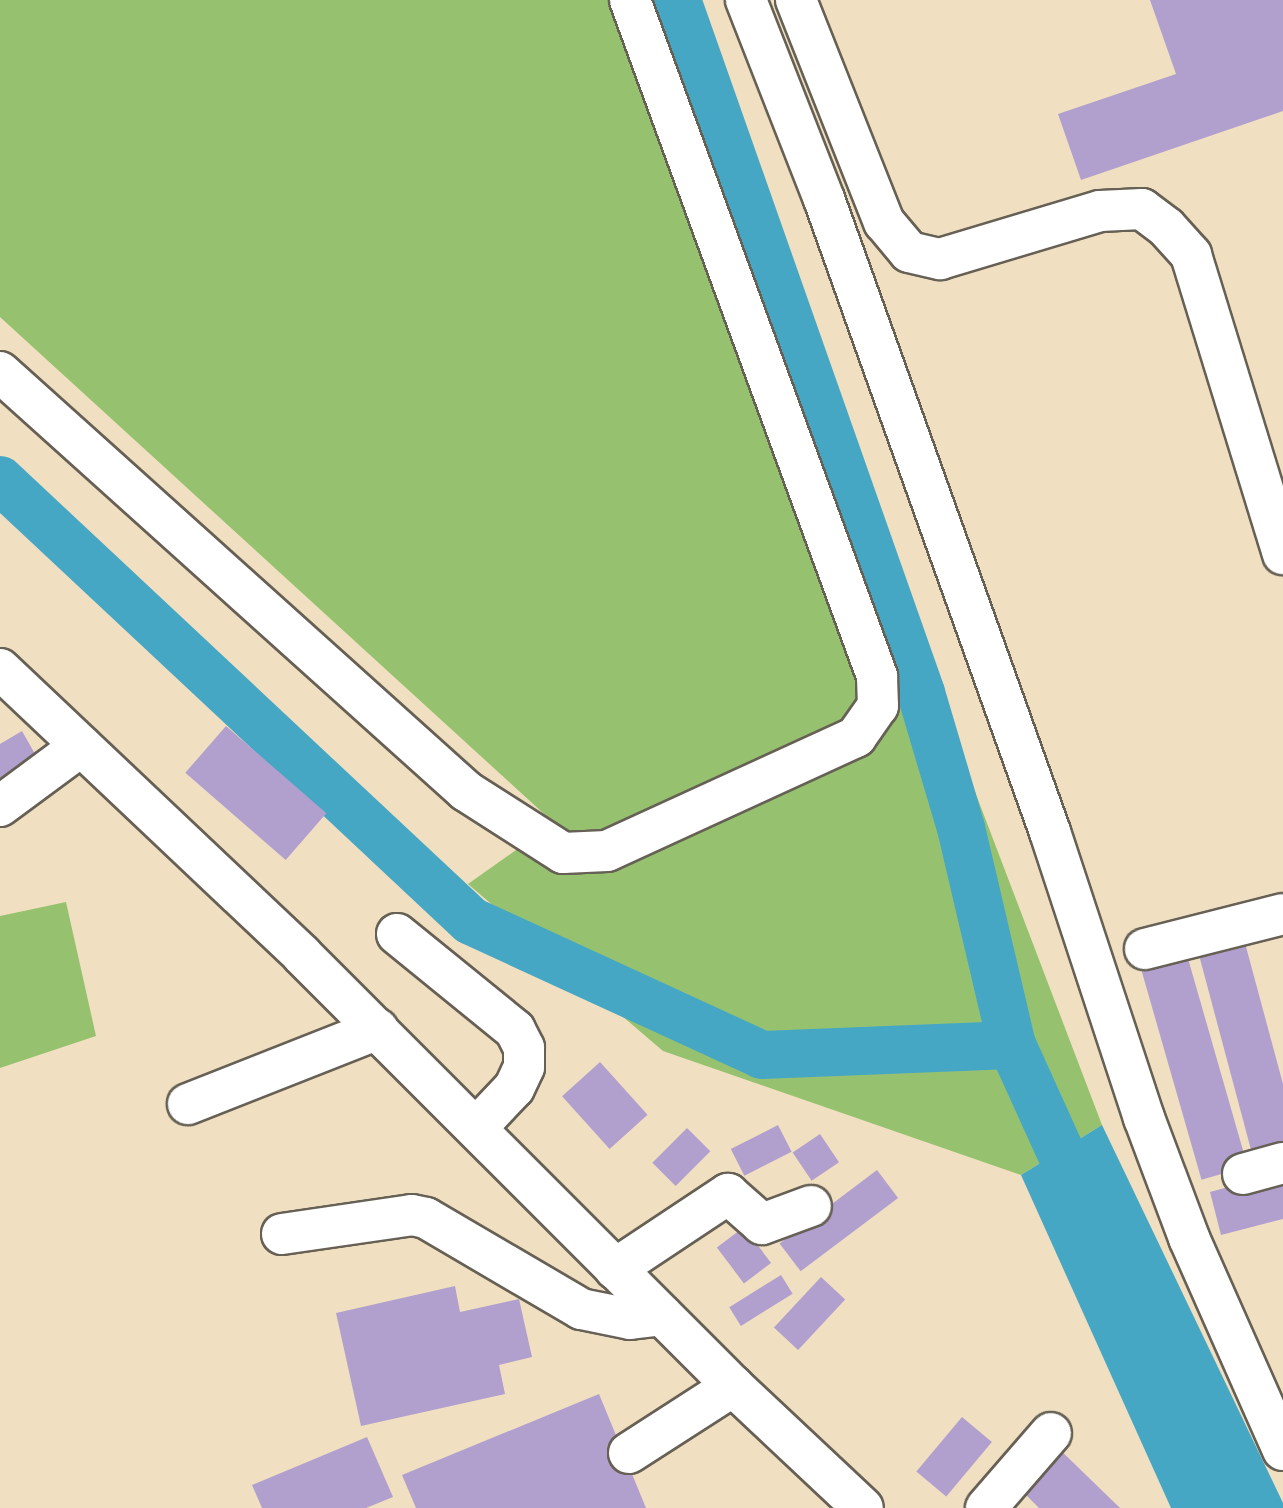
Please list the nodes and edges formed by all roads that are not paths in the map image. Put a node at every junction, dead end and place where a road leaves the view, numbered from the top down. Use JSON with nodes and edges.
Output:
{"nodes":[{"id":1,"x":630,"y":0,"type":"edge"},
{"id":2,"x":746,"y":0,"type":"edge"},
{"id":3,"x":796,"y":0,"type":"edge"},
{"id":4,"x":0,"y":372,"type":"edge"},
{"id":5,"x":1283,"y":554,"type":"edge"},
{"id":6,"x":0,"y":669,"type":"edge"},
{"id":7,"x":81,"y":746,"type":"junction"},
{"id":8,"x":0,"y":806,"type":"edge"},
{"id":9,"x":1283,"y":914,"type":"edge"},
{"id":10,"x":397,"y":934,"type":"dead end"},
{"id":11,"x":1145,"y":949,"type":"dead end"},
{"id":12,"x":378,"y":1029,"type":"junction"},
{"id":13,"x":188,"y":1104,"type":"dead end"},
{"id":14,"x":476,"y":1128,"type":"junction"},
{"id":15,"x":1283,"y":1163,"type":"edge"},
{"id":16,"x":1243,"y":1174,"type":"dead end"},
{"id":17,"x":811,"y":1206,"type":"dead end"},
{"id":18,"x":282,"y":1234,"type":"dead end"},
{"id":19,"x":615,"y":1269,"type":"junction"},
{"id":20,"x":662,"y":1315,"type":"junction"},
{"id":21,"x":733,"y":1386,"type":"junction"},
{"id":22,"x":1051,"y":1433,"type":"dead end"},
{"id":23,"x":1283,"y":1450,"type":"edge"},
{"id":24,"x":629,"y":1453,"type":"dead end"},
{"id":25,"x":863,"y":1508,"type":"edge"},
{"id":26,"x":986,"y":1508,"type":"edge"}],
"edges":[{"from":1,"to":4,"type":"street"},
{"from":2,"to":23,"type":"street"},
{"from":3,"to":5,"type":"street"},
{"from":6,"to":7,"type":"street"},
{"from":7,"to":8,"type":"street"},
{"from":7,"to":12,"type":"street"},
{"from":9,"to":11,"type":"street"},
{"from":10,"to":14,"type":"street"},
{"from":12,"to":13,"type":"street"},
{"from":12,"to":14,"type":"street"},
{"from":14,"to":19,"type":"street"},
{"from":15,"to":16,"type":"street"},
{"from":17,"to":19,"type":"street"},
{"from":18,"to":20,"type":"street"},
{"from":19,"to":20,"type":"street"},
{"from":20,"to":21,"type":"street"},
{"from":21,"to":24,"type":"street"},
{"from":21,"to":25,"type":"street"},
{"from":22,"to":26,"type":"street"}]}
